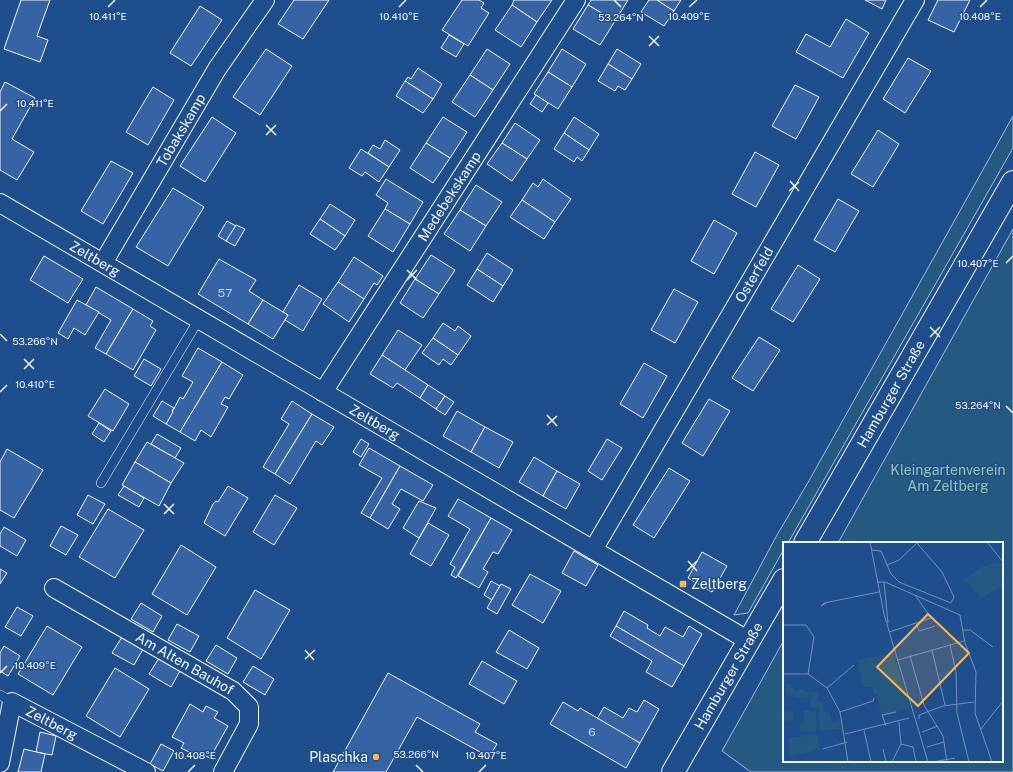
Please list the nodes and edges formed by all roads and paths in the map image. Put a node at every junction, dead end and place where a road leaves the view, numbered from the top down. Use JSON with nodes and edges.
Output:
{"nodes":[{"id":1,"x":265,"y":0,"type":"edge"},
{"id":2,"x":576,"y":0,"type":"edge"},
{"id":3,"x":915,"y":0,"type":"edge"},
{"id":4,"x":1013,"y":182,"type":"edge"},
{"id":5,"x":0,"y":203,"type":"edge"},
{"id":6,"x":103,"y":263,"type":"junction"},
{"id":7,"x":199,"y":319,"type":"junction"},
{"id":8,"x":323,"y":392,"type":"junction"},
{"id":9,"x":101,"y":483,"type":"dead end"},
{"id":10,"x":806,"y":542,"type":"edge"},
{"id":11,"x":593,"y":550,"type":"junction"},
{"id":12,"x":783,"y":582,"type":"edge"},
{"id":13,"x":54,"y":588,"type":"dead end"},
{"id":14,"x":749,"y":641,"type":"junction"},
{"id":15,"x":6,"y":699,"type":"edge"},
{"id":16,"x":0,"y":763,"type":"edge"},
{"id":17,"x":146,"y":772,"type":"edge"},
{"id":18,"x":223,"y":772,"type":"edge"},
{"id":19,"x":673,"y":772,"type":"edge"}],
"edges":[{"from":1,"to":6,"type":"street","name":"Tobakskamp"},
{"from":2,"to":8,"type":"street","name":"Medebekskamp"},
{"from":3,"to":11,"type":"street","name":"Osterfeld"},
{"from":4,"to":10,"type":"main road","name":"Hamburger Straße"},
{"from":5,"to":6,"type":"street","name":"Zeltberg"},
{"from":6,"to":7,"type":"street","name":"Zeltberg"},
{"from":7,"to":8,"type":"street","name":"Zeltberg"},
{"from":7,"to":9,"type":"lane"},
{"from":8,"to":11,"type":"street","name":"Zeltberg"},
{"from":11,"to":14,"type":"street","name":"Zeltberg"},
{"from":12,"to":14,"type":"main road","name":"Hamburger Straße"},
{"from":13,"to":18,"type":"street","name":"Am Alten Bauhof"},
{"from":14,"to":19,"type":"main road","name":"Hamburger Straße"},
{"from":15,"to":16,"type":"street","name":"Zeltberg"},
{"from":15,"to":17,"type":"street","name":"Zeltberg"}]}
